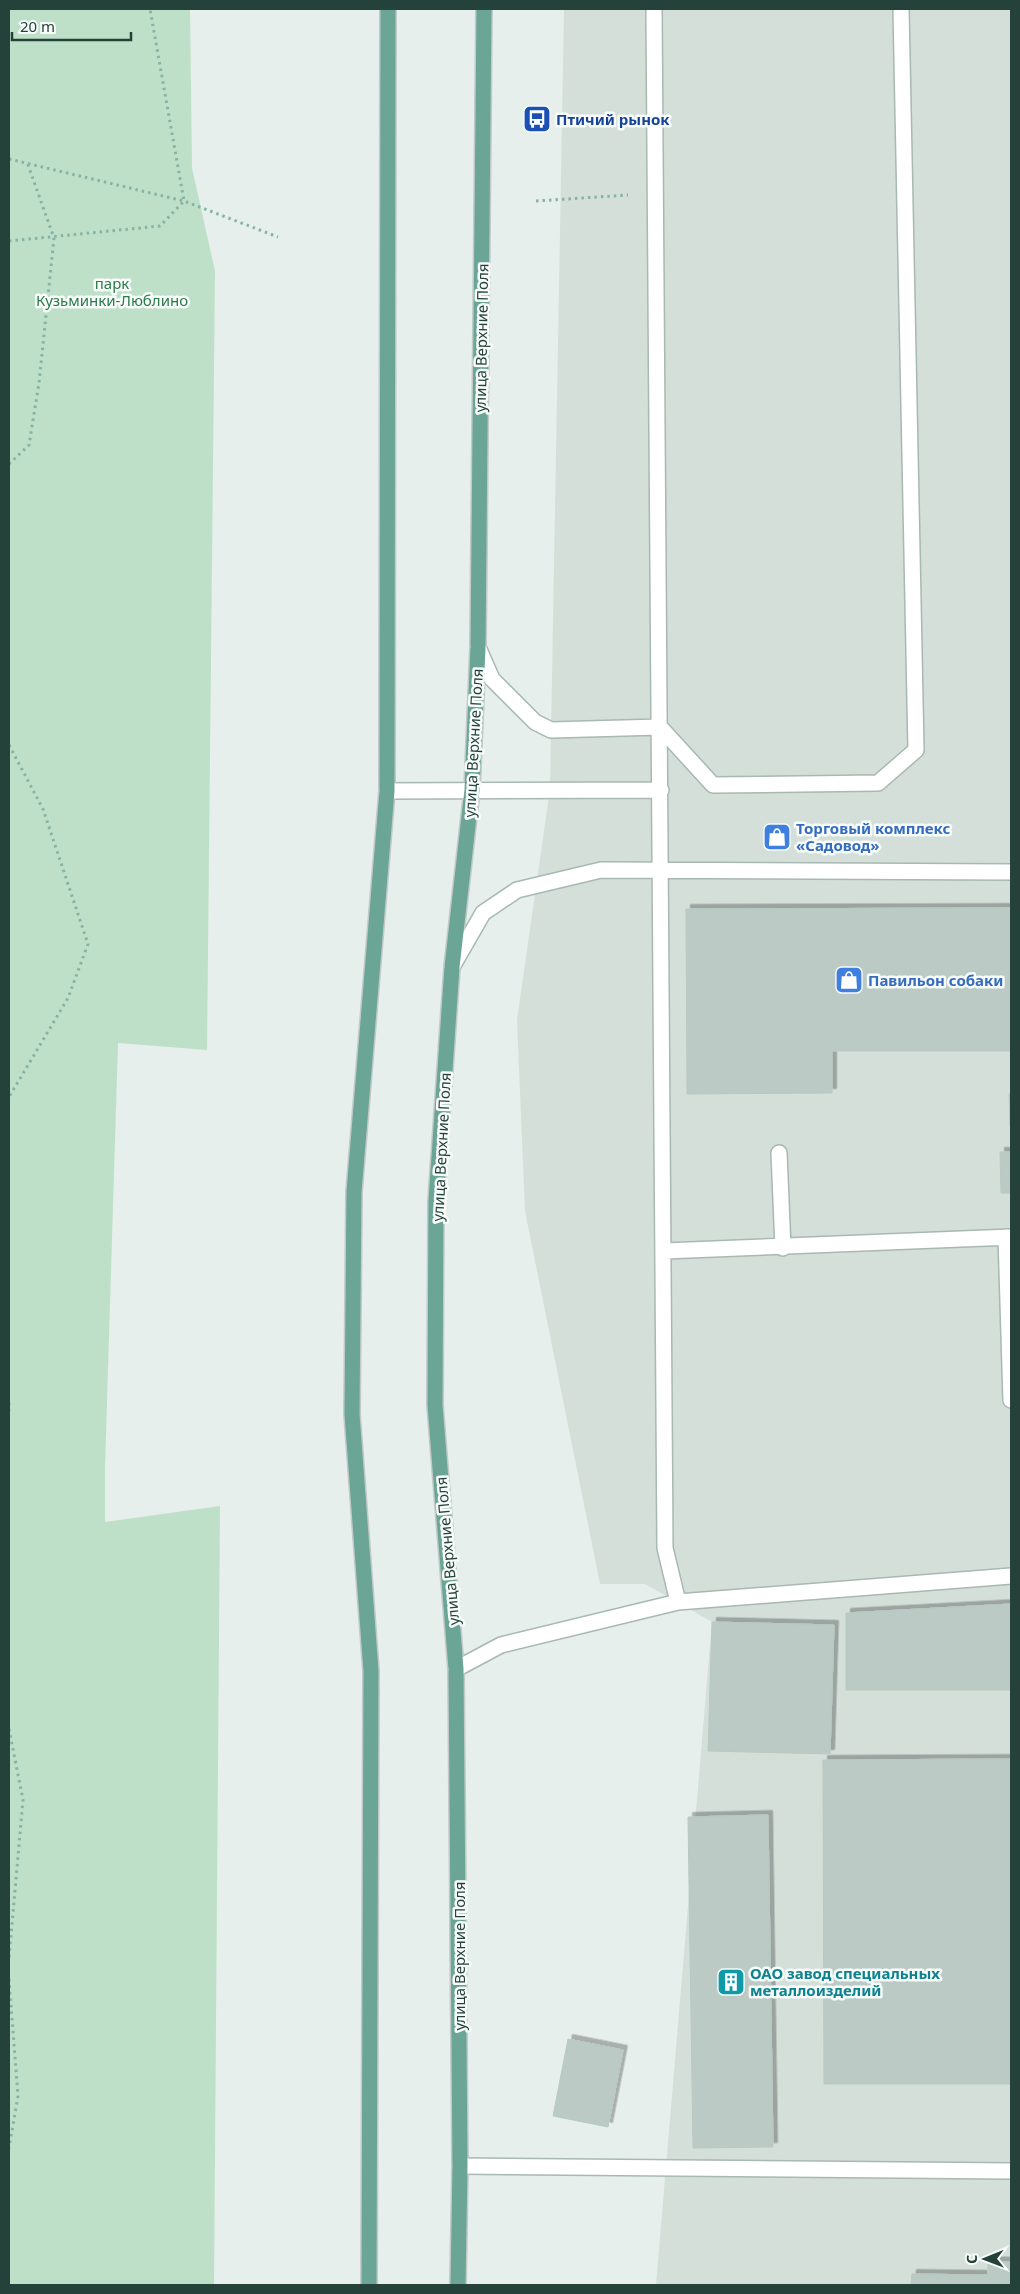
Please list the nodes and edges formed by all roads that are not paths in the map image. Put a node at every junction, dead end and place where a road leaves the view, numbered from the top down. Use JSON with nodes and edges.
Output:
{"nodes":[{"id":1,"x":388,"y":9,"type":"edge"},
{"id":2,"x":484,"y":9,"type":"edge"},
{"id":3,"x":654,"y":9,"type":"edge"},
{"id":4,"x":901,"y":9,"type":"edge"},
{"id":5,"x":478,"y":646,"type":"junction"},
{"id":6,"x":660,"y":727,"type":"junction"},
{"id":7,"x":472,"y":790,"type":"junction"},
{"id":8,"x":661,"y":790,"type":"junction"},
{"id":9,"x":387,"y":791,"type":"junction"},
{"id":10,"x":661,"y":870,"type":"junction"},
{"id":11,"x":1011,"y":872,"type":"edge"},
{"id":12,"x":452,"y":967,"type":"junction"},
{"id":13,"x":779,"y":1153,"type":"dead end"},
{"id":14,"x":1009,"y":1237,"type":"edge"},
{"id":15,"x":783,"y":1248,"type":"junction"},
{"id":16,"x":664,"y":1251,"type":"junction"},
{"id":17,"x":1011,"y":1400,"type":"edge"},
{"id":18,"x":1011,"y":1576,"type":"edge"},
{"id":19,"x":678,"y":1602,"type":"junction"},
{"id":20,"x":456,"y":1669,"type":"junction"},
{"id":21,"x":460,"y":2166,"type":"junction"},
{"id":22,"x":1011,"y":2171,"type":"edge"},
{"id":23,"x":369,"y":2285,"type":"edge"},
{"id":24,"x":458,"y":2285,"type":"edge"}],
"edges":[{"from":1,"to":9,"type":"main road"},
{"from":2,"to":5,"type":"main road","name":"улица Верхние Поля"},
{"from":3,"to":6,"type":"street"},
{"from":4,"to":6,"type":"street"},
{"from":5,"to":6,"type":"street"},
{"from":5,"to":7,"type":"main road","name":"улица Верхние Поля"},
{"from":6,"to":8,"type":"street"},
{"from":7,"to":8,"type":"street"},
{"from":7,"to":9,"type":"street"},
{"from":7,"to":12,"type":"main road","name":"улица Верхние Поля"},
{"from":8,"to":10,"type":"street"},
{"from":9,"to":23,"type":"main road"},
{"from":10,"to":11,"type":"street"},
{"from":10,"to":12,"type":"street"},
{"from":10,"to":16,"type":"street"},
{"from":12,"to":20,"type":"main road","name":"улица Верхние Поля"},
{"from":13,"to":15,"type":"street"},
{"from":14,"to":15,"type":"street"},
{"from":14,"to":17,"type":"street"},
{"from":15,"to":16,"type":"street"},
{"from":16,"to":19,"type":"street"},
{"from":18,"to":19,"type":"street"},
{"from":19,"to":20,"type":"street"},
{"from":20,"to":21,"type":"main road","name":"улица Верхние Поля"},
{"from":21,"to":22,"type":"street"},
{"from":21,"to":24,"type":"main road","name":"улица Верхние Поля"}]}
